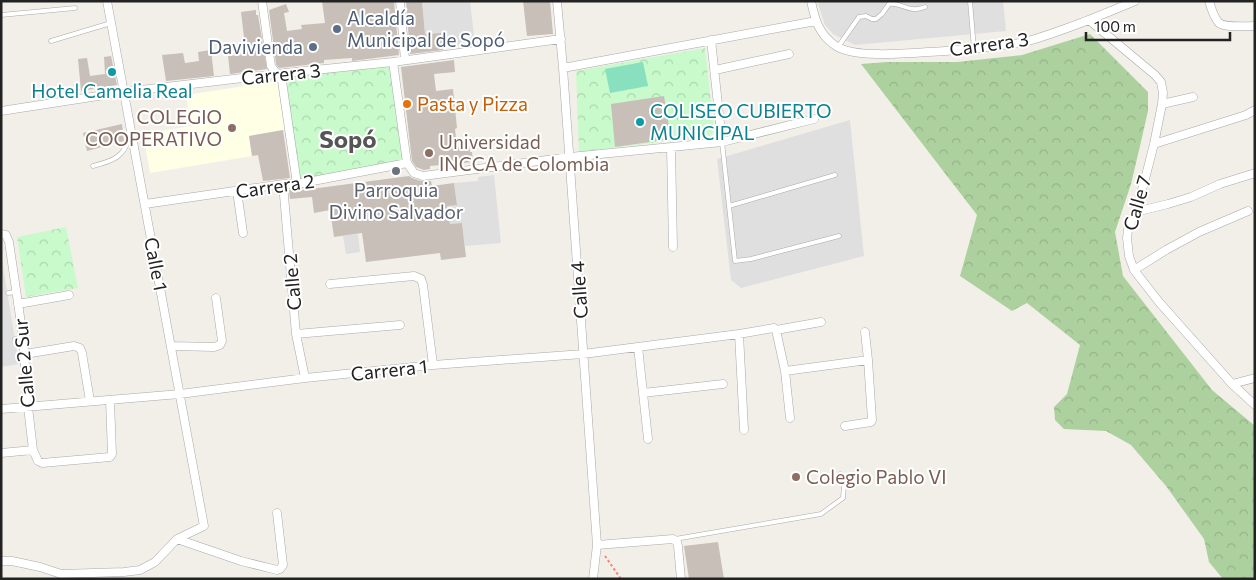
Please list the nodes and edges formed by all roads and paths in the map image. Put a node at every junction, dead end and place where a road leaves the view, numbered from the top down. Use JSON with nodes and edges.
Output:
{"nodes":[{"id":1,"x":107,"y":1,"type":"edge"},
{"id":2,"x":262,"y":1,"type":"edge"},
{"id":3,"x":400,"y":1,"type":"edge"},
{"id":4,"x":557,"y":1,"type":"edge"},
{"id":5,"x":811,"y":1,"type":"edge"},
{"id":6,"x":970,"y":1,"type":"edge"},
{"id":7,"x":1135,"y":1,"type":"edge"},
{"id":8,"x":1209,"y":1,"type":"edge"},
{"id":9,"x":925,"y":7,"type":"dead end"},
{"id":10,"x":75,"y":8,"type":"dead end"},
{"id":11,"x":1,"y":15,"type":"edge"},
{"id":12,"x":1089,"y":20,"type":"junction"},
{"id":13,"x":816,"y":21,"type":"junction"},
{"id":14,"x":111,"y":23,"type":"junction"},
{"id":15,"x":1255,"y":26,"type":"edge"},
{"id":16,"x":561,"y":38,"type":"junction"},
{"id":17,"x":711,"y":40,"type":"junction"},
{"id":18,"x":51,"y":41,"type":"dead end"},
{"id":19,"x":838,"y":47,"type":"junction"},
{"id":20,"x":974,"y":49,"type":"junction"},
{"id":21,"x":789,"y":54,"type":"dead end"},
{"id":22,"x":406,"y":60,"type":"junction"},
{"id":23,"x":393,"y":62,"type":"junction"},
{"id":24,"x":564,"y":68,"type":"junction"},
{"id":25,"x":715,"y":70,"type":"junction"},
{"id":26,"x":276,"y":74,"type":"junction"},
{"id":27,"x":124,"y":92,"type":"junction"},
{"id":28,"x":1193,"y":97,"type":"dead end"},
{"id":29,"x":1162,"y":104,"type":"junction"},
{"id":30,"x":1254,"y":110,"type":"edge"},
{"id":31,"x":1,"y":111,"type":"edge"},
{"id":32,"x":814,"y":119,"type":"dead end"},
{"id":33,"x":131,"y":131,"type":"junction"},
{"id":34,"x":722,"y":142,"type":"junction"},
{"id":35,"x":1154,"y":144,"type":"junction"},
{"id":36,"x":671,"y":147,"type":"junction"},
{"id":37,"x":570,"y":157,"type":"junction"},
{"id":38,"x":407,"y":163,"type":"junction"},
{"id":39,"x":93,"y":166,"type":"dead end"},
{"id":40,"x":1255,"y":173,"type":"edge"},
{"id":41,"x":835,"y":175,"type":"dead end"},
{"id":42,"x":283,"y":184,"type":"junction"},
{"id":43,"x":297,"y":184,"type":"junction"},
{"id":44,"x":237,"y":191,"type":"junction"},
{"id":45,"x":145,"y":204,"type":"junction"},
{"id":46,"x":729,"y":206,"type":"junction"},
{"id":47,"x":1248,"y":211,"type":"dead end"},
{"id":48,"x":1135,"y":212,"type":"junction"},
{"id":49,"x":243,"y":233,"type":"dead end"},
{"id":50,"x":4,"y":235,"type":"edge"},
{"id":51,"x":839,"y":236,"type":"dead end"},
{"id":52,"x":673,"y":248,"type":"dead end"},
{"id":53,"x":1134,"y":270,"type":"junction"},
{"id":54,"x":330,"y":284,"type":"dead end"},
{"id":55,"x":16,"y":292,"type":"junction"},
{"id":56,"x":8,"y":293,"type":"dead end"},
{"id":57,"x":69,"y":295,"type":"dead end"},
{"id":58,"x":216,"y":298,"type":"dead end"},
{"id":59,"x":18,"y":304,"type":"junction"},
{"id":60,"x":821,"y":322,"type":"dead end"},
{"id":61,"x":400,"y":324,"type":"dead end"},
{"id":62,"x":776,"y":330,"type":"junction"},
{"id":63,"x":865,"y":332,"type":"dead end"},
{"id":64,"x":296,"y":334,"type":"junction"},
{"id":65,"x":739,"y":334,"type":"junction"},
{"id":66,"x":23,"y":337,"type":"junction"},
{"id":67,"x":15,"y":340,"type":"dead end"},
{"id":68,"x":171,"y":346,"type":"junction"},
{"id":69,"x":638,"y":347,"type":"junction"},
{"id":70,"x":25,"y":354,"type":"junction"},
{"id":71,"x":583,"y":354,"type":"junction"},
{"id":72,"x":868,"y":360,"type":"junction"},
{"id":73,"x":433,"y":365,"type":"junction"},
{"id":74,"x":785,"y":371,"type":"junction"},
{"id":75,"x":305,"y":378,"type":"junction"},
{"id":76,"x":1255,"y":378,"type":"edge"},
{"id":77,"x":723,"y":384,"type":"dead end"},
{"id":78,"x":1232,"y":384,"type":"junction"},
{"id":79,"x":643,"y":393,"type":"junction"},
{"id":80,"x":180,"y":394,"type":"junction"},
{"id":81,"x":110,"y":400,"type":"junction"},
{"id":82,"x":90,"y":401,"type":"junction"},
{"id":83,"x":1255,"y":405,"type":"edge"},
{"id":84,"x":28,"y":407,"type":"junction"},
{"id":85,"x":1,"y":409,"type":"edge"},
{"id":86,"x":790,"y":418,"type":"dead end"},
{"id":87,"x":845,"y":426,"type":"dead end"},
{"id":88,"x":744,"y":430,"type":"dead end"},
{"id":89,"x":648,"y":439,"type":"dead end"},
{"id":90,"x":33,"y":450,"type":"junction"},
{"id":91,"x":1,"y":453,"type":"edge"},
{"id":92,"x":840,"y":474,"type":"dead end"},
{"id":93,"x":277,"y":513,"type":"dead end"},
{"id":94,"x":177,"y":539,"type":"junction"},
{"id":95,"x":673,"y":540,"type":"junction"},
{"id":96,"x":597,"y":545,"type":"junction"},
{"id":97,"x":1,"y":561,"type":"edge"},
{"id":98,"x":61,"y":574,"type":"junction"},
{"id":99,"x":53,"y":579,"type":"edge"},
{"id":100,"x":593,"y":579,"type":"edge"},
{"id":101,"x":621,"y":579,"type":"edge"},
{"id":102,"x":681,"y":579,"type":"edge"}],
"edges":[{"from":1,"to":14,"type":"street","name":"Calle 1"},
{"from":2,"to":26,"type":"street"},
{"from":3,"to":22,"type":"street"},
{"from":4,"to":16,"type":"street","name":"Calle 4"},
{"from":5,"to":13,"type":"street"},
{"from":6,"to":20,"type":"lane"},
{"from":7,"to":12,"type":"street","name":"Carrera 3"},
{"from":8,"to":15,"type":"street"},
{"from":9,"to":19,"type":"lane"},
{"from":10,"to":11,"type":"lane"},
{"from":12,"to":20,"type":"street","name":"Carrera 3"},
{"from":12,"to":29,"type":"street","name":"Calle 7"},
{"from":13,"to":17,"type":"street"},
{"from":13,"to":19,"type":"street"},
{"from":14,"to":18,"type":"lane"},
{"from":14,"to":27,"type":"street","name":"Calle 1"},
{"from":16,"to":22,"type":"street","name":"Carrera 3"},
{"from":16,"to":24,"type":"street","name":"Calle 4"},
{"from":17,"to":24,"type":"street"},
{"from":17,"to":25,"type":"street"},
{"from":19,"to":20,"type":"street","name":"Carrera 3"},
{"from":21,"to":25,"type":"street"},
{"from":22,"to":23,"type":"street","name":"Carrera 3"},
{"from":23,"to":26,"type":"street","name":"Carrera 3"},
{"from":23,"to":38,"type":"street"},
{"from":24,"to":37,"type":"street","name":"Calle 4"},
{"from":25,"to":34,"type":"street"},
{"from":26,"to":27,"type":"street","name":"Carrera 3"},
{"from":26,"to":43,"type":"street"},
{"from":27,"to":31,"type":"street","name":"Carrera 3"},
{"from":27,"to":33,"type":"street","name":"Calle 1"},
{"from":28,"to":29,"type":"street"},
{"from":29,"to":35,"type":"street","name":"Calle 7"},
{"from":30,"to":35,"type":"street"},
{"from":32,"to":34,"type":"street"},
{"from":33,"to":39,"type":"lane"},
{"from":33,"to":45,"type":"street","name":"Calle 1"},
{"from":34,"to":36,"type":"street"},
{"from":34,"to":46,"type":"lane"},
{"from":35,"to":48,"type":"street","name":"Calle 7"},
{"from":36,"to":37,"type":"street"},
{"from":36,"to":52,"type":"street"},
{"from":37,"to":38,"type":"street"},
{"from":37,"to":71,"type":"street","name":"Calle 4"},
{"from":38,"to":43,"type":"street","name":"Carrera 2"},
{"from":40,"to":48,"type":"street"},
{"from":41,"to":46,"type":"lane"},
{"from":42,"to":43,"type":"street","name":"Carrera 2"},
{"from":42,"to":44,"type":"street","name":"Carrera 2"},
{"from":42,"to":64,"type":"street","name":"Calle 2"},
{"from":44,"to":45,"type":"street","name":"Carrera 2"},
{"from":44,"to":49,"type":"street"},
{"from":45,"to":68,"type":"street","name":"Calle 1"},
{"from":46,"to":51,"type":"lane"},
{"from":47,"to":53,"type":"street"},
{"from":48,"to":53,"type":"street","name":"Calle 7"},
{"from":50,"to":55,"type":"street","name":"Calle 2 Sur"},
{"from":53,"to":78,"type":"street","name":"Calle 7"},
{"from":54,"to":73,"type":"street"},
{"from":55,"to":56,"type":"lane"},
{"from":55,"to":59,"type":"street","name":"Calle 2 Sur"},
{"from":57,"to":59,"type":"street"},
{"from":58,"to":68,"type":"street"},
{"from":59,"to":66,"type":"street","name":"Calle 2 Sur"},
{"from":60,"to":62,"type":"street","name":"Carrera 1"},
{"from":61,"to":64,"type":"street"},
{"from":62,"to":65,"type":"street","name":"Carrera 1"},
{"from":62,"to":74,"type":"street"},
{"from":63,"to":72,"type":"street"},
{"from":64,"to":75,"type":"street","name":"Calle 2"},
{"from":65,"to":69,"type":"street","name":"Carrera 1"},
{"from":65,"to":88,"type":"street"},
{"from":66,"to":67,"type":"lane"},
{"from":66,"to":70,"type":"street","name":"Calle 2 Sur"},
{"from":68,"to":80,"type":"street","name":"Calle 1"},
{"from":69,"to":71,"type":"street","name":"Carrera 1"},
{"from":69,"to":79,"type":"street"},
{"from":70,"to":82,"type":"street"},
{"from":70,"to":84,"type":"street","name":"Calle 2 Sur"},
{"from":71,"to":73,"type":"street","name":"Carrera 1"},
{"from":71,"to":96,"type":"street","name":"Calle 4"},
{"from":72,"to":74,"type":"street"},
{"from":72,"to":87,"type":"street"},
{"from":73,"to":75,"type":"street","name":"Carrera 1"},
{"from":74,"to":86,"type":"street"},
{"from":75,"to":80,"type":"street","name":"Carrera 1"},
{"from":76,"to":78,"type":"street"},
{"from":77,"to":79,"type":"street"},
{"from":78,"to":83,"type":"street","name":"Calle 7"},
{"from":79,"to":89,"type":"street"},
{"from":80,"to":81,"type":"street","name":"Carrera 1"},
{"from":80,"to":94,"type":"street","name":"Calle 1"},
{"from":81,"to":82,"type":"street","name":"Carrera 1"},
{"from":81,"to":90,"type":"street","name":"Calle 2 Sur"},
{"from":82,"to":84,"type":"street","name":"Carrera 1"},
{"from":84,"to":85,"type":"street","name":"Carrera 1"},
{"from":84,"to":90,"type":"street","name":"Calle 2 Sur"},
{"from":90,"to":91,"type":"street"},
{"from":92,"to":95,"type":"lane"},
{"from":93,"to":94,"type":"street"},
{"from":94,"to":98,"type":"street"},
{"from":95,"to":96,"type":"street"},
{"from":95,"to":102,"type":"street"},
{"from":96,"to":100,"type":"street","name":"Calle 4"},
{"from":96,"to":101,"type":"path"},
{"from":97,"to":98,"type":"street"},
{"from":98,"to":99,"type":"street"}]}
